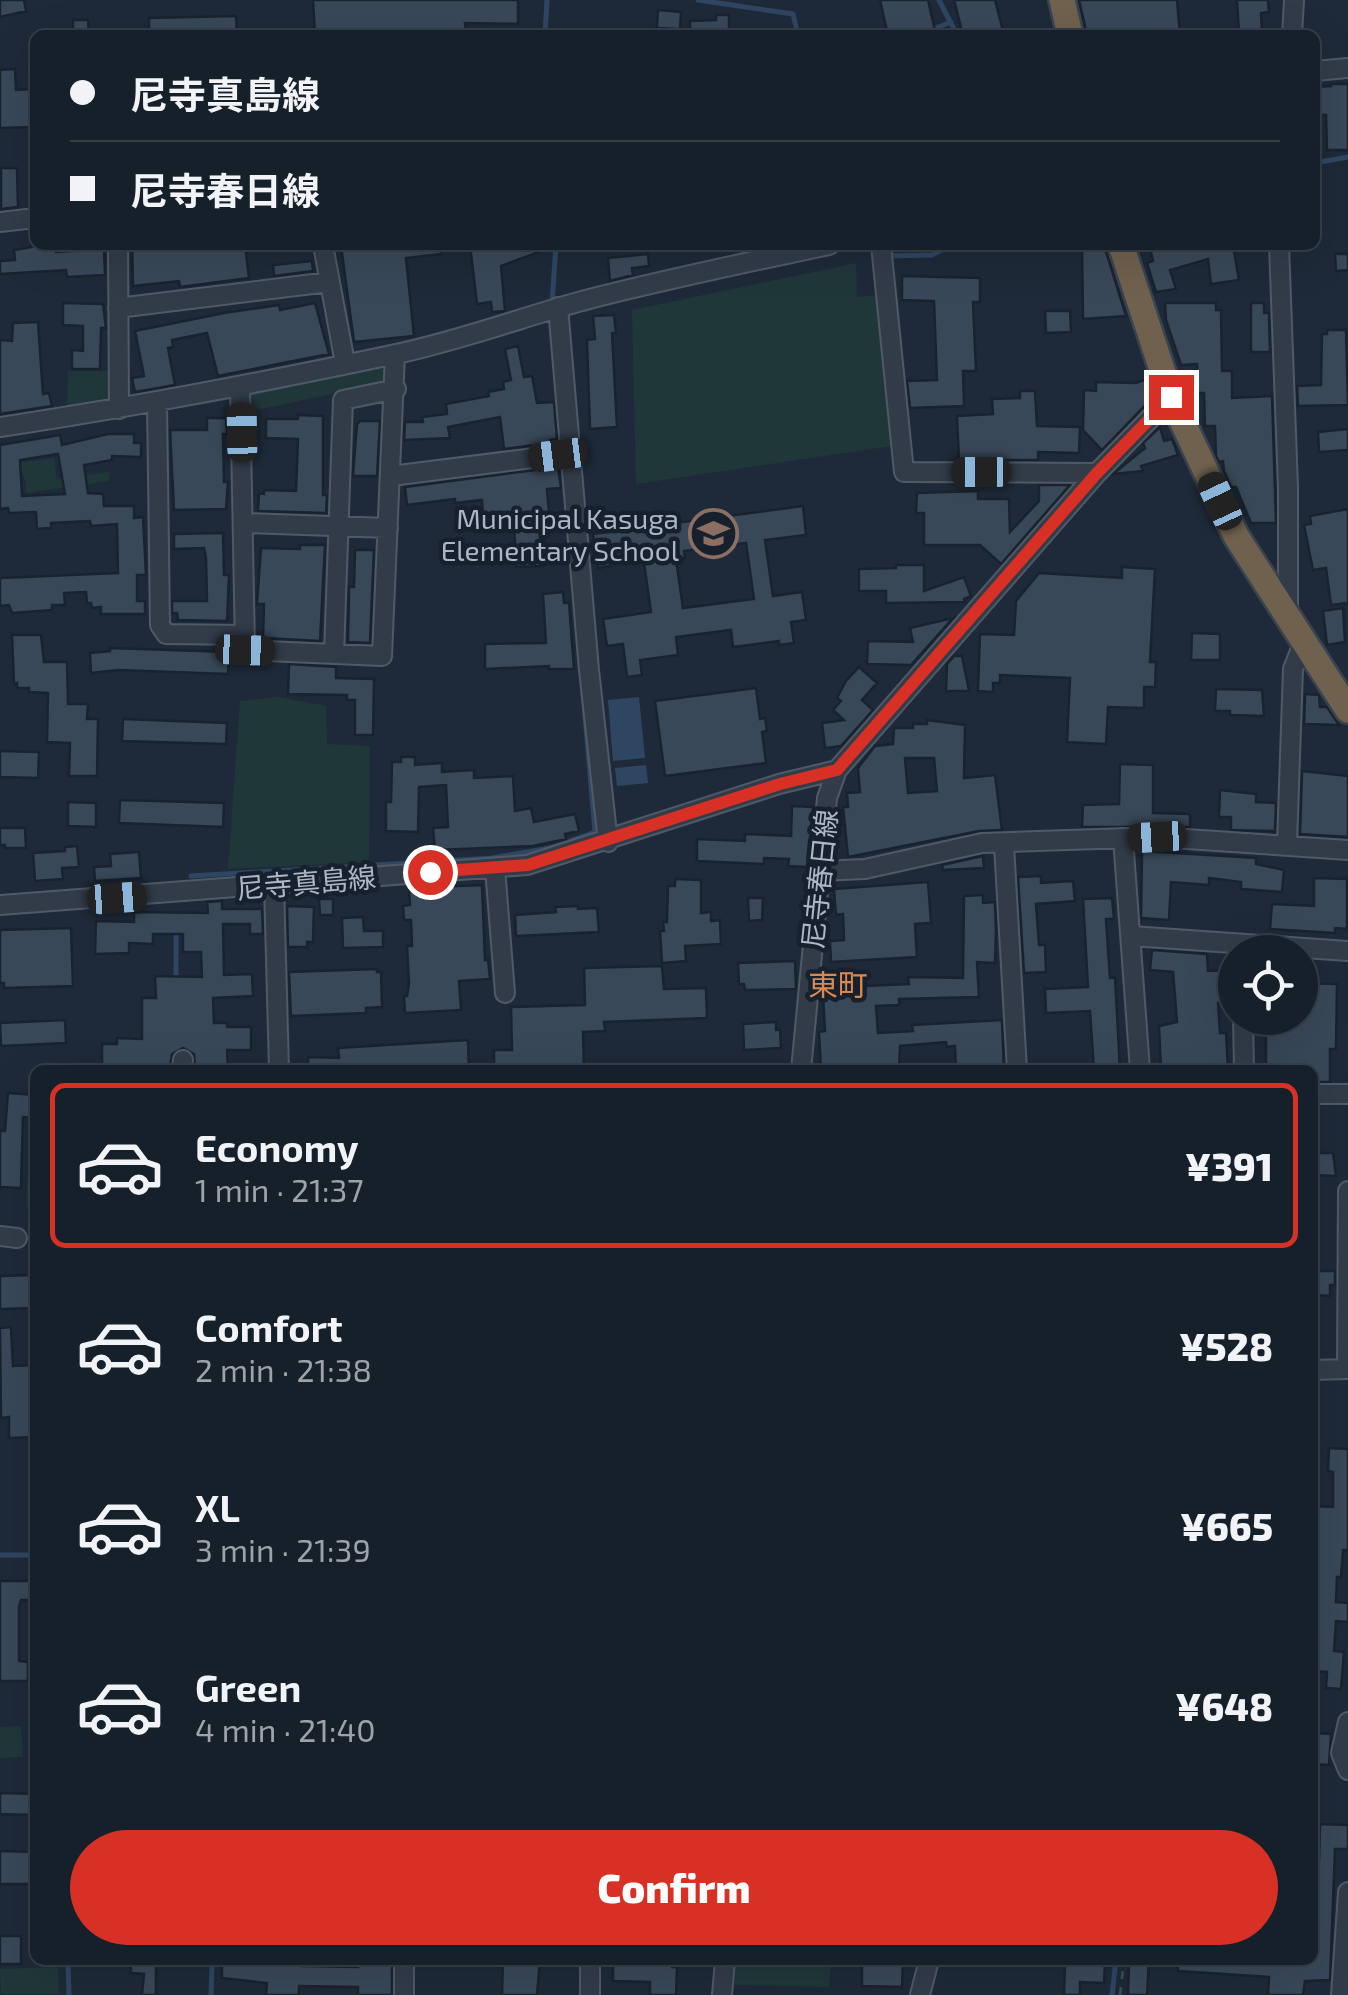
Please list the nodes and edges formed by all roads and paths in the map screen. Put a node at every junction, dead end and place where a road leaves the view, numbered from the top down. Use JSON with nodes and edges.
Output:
{"nodes":[{"id":1,"x":1062,"y":0,"type":"edge"},
{"id":2,"x":1294,"y":0,"type":"edge"},
{"id":3,"x":1069,"y":30,"type":"edge"},
{"id":4,"x":1292,"y":30,"type":"edge"},
{"id":5,"x":1348,"y":68,"type":"edge"},
{"id":6,"x":1320,"y":71,"type":"edge"},
{"id":7,"x":30,"y":219,"type":"edge"},
{"id":8,"x":0,"y":222,"type":"edge"},
{"id":9,"x":118,"y":250,"type":"edge"},
{"id":10,"x":324,"y":250,"type":"edge"},
{"id":11,"x":807,"y":250,"type":"edge"},
{"id":12,"x":1124,"y":250,"type":"edge"},
{"id":13,"x":1278,"y":250,"type":"edge"},
{"id":14,"x":881,"y":252,"type":"edge"},
{"id":15,"x":328,"y":282,"type":"junction"},
{"id":16,"x":118,"y":308,"type":"junction"},
{"id":17,"x":554,"y":314,"type":"junction"},
{"id":18,"x":396,"y":361,"type":"junction"},
{"id":19,"x":345,"y":363,"type":"junction"},
{"id":20,"x":396,"y":388,"type":"junction"},
{"id":21,"x":241,"y":394,"type":"junction"},
{"id":22,"x":1171,"y":397,"type":"junction"},
{"id":23,"x":118,"y":409,"type":"junction"},
{"id":24,"x":157,"y":409,"type":"junction"},
{"id":25,"x":0,"y":428,"type":"edge"},
{"id":26,"x":566,"y":454,"type":"junction"},
{"id":27,"x":1097,"y":473,"type":"junction"},
{"id":28,"x":392,"y":476,"type":"junction"},
{"id":29,"x":244,"y":523,"type":"junction"},
{"id":30,"x":339,"y":526,"type":"junction"},
{"id":31,"x":388,"y":528,"type":"junction"},
{"id":32,"x":1288,"y":615,"type":"junction"},
{"id":33,"x":244,"y":634,"type":"junction"},
{"id":34,"x":1304,"y":641,"type":"junction"},
{"id":35,"x":334,"y":654,"type":"junction"},
{"id":36,"x":1345,"y":698,"type":"edge"},
{"id":37,"x":837,"y":770,"type":"junction"},
{"id":38,"x":1124,"y":838,"type":"junction"},
{"id":39,"x":608,"y":842,"type":"junction"},
{"id":40,"x":1287,"y":844,"type":"junction"},
{"id":41,"x":1004,"y":845,"type":"junction"},
{"id":42,"x":1348,"y":850,"type":"edge"},
{"id":43,"x":495,"y":868,"type":"junction"},
{"id":44,"x":819,"y":872,"type":"junction"},
{"id":45,"x":274,"y":885,"type":"junction"},
{"id":46,"x":0,"y":905,"type":"edge"},
{"id":47,"x":1132,"y":936,"type":"junction"},
{"id":48,"x":1218,"y":945,"type":"edge"},
{"id":49,"x":1318,"y":949,"type":"edge"},
{"id":50,"x":1348,"y":950,"type":"edge"},
{"id":51,"x":505,"y":993,"type":"dead end"},
{"id":52,"x":1243,"y":1035,"type":"edge"},
{"id":53,"x":279,"y":1065,"type":"edge"},
{"id":54,"x":801,"y":1065,"type":"edge"},
{"id":55,"x":1017,"y":1065,"type":"edge"},
{"id":56,"x":1140,"y":1065,"type":"edge"},
{"id":57,"x":1244,"y":1065,"type":"edge"},
{"id":58,"x":1348,"y":1084,"type":"edge"},
{"id":59,"x":1318,"y":1094,"type":"edge"},
{"id":60,"x":1348,"y":1094,"type":"edge"},
{"id":61,"x":1348,"y":1191,"type":"edge"},
{"id":62,"x":1348,"y":1229,"type":"edge"},
{"id":63,"x":1318,"y":1370,"type":"edge"},
{"id":64,"x":1347,"y":1370,"type":"edge"},
{"id":65,"x":1347,"y":1731,"type":"edge"},
{"id":66,"x":1348,"y":1770,"type":"edge"},
{"id":67,"x":1348,"y":1892,"type":"edge"},
{"id":68,"x":404,"y":1965,"type":"edge"},
{"id":69,"x":590,"y":1965,"type":"edge"},
{"id":70,"x":725,"y":1965,"type":"edge"},
{"id":71,"x":928,"y":1965,"type":"edge"},
{"id":72,"x":1123,"y":1965,"type":"edge"},
{"id":73,"x":404,"y":1995,"type":"edge"},
{"id":74,"x":590,"y":1995,"type":"edge"},
{"id":75,"x":722,"y":1995,"type":"edge"},
{"id":76,"x":920,"y":1995,"type":"edge"},
{"id":77,"x":1120,"y":1995,"type":"edge"},
{"id":78,"x":1341,"y":1995,"type":"edge"}],
"edges":[{"from":1,"to":3,"type":"highway"},
{"from":2,"to":4,"type":"street"},
{"from":5,"to":6,"type":"street"},
{"from":7,"to":8,"type":"street"},
{"from":9,"to":16,"type":"street"},
{"from":10,"to":15,"type":"street"},
{"from":11,"to":17,"type":"street"},
{"from":12,"to":22,"type":"highway"},
{"from":13,"to":32,"type":"street"},
{"from":14,"to":27,"type":"street"},
{"from":15,"to":16,"type":"street"},
{"from":15,"to":19,"type":"street"},
{"from":16,"to":23,"type":"street"},
{"from":17,"to":18,"type":"street"},
{"from":17,"to":26,"type":"street"},
{"from":18,"to":19,"type":"street"},
{"from":18,"to":20,"type":"street"},
{"from":19,"to":21,"type":"street"},
{"from":20,"to":28,"type":"street"},
{"from":20,"to":30,"type":"street"},
{"from":21,"to":24,"type":"street"},
{"from":21,"to":29,"type":"street"},
{"from":22,"to":27,"type":"street","name":"尼寺春日線"},
{"from":22,"to":32,"type":"highway"},
{"from":23,"to":24,"type":"street"},
{"from":23,"to":25,"type":"street"},
{"from":24,"to":33,"type":"street"},
{"from":26,"to":28,"type":"street"},
{"from":26,"to":39,"type":"street"},
{"from":27,"to":37,"type":"street","name":"尼寺春日線"},
{"from":28,"to":31,"type":"street"},
{"from":29,"to":30,"type":"street"},
{"from":29,"to":33,"type":"street"},
{"from":30,"to":31,"type":"street"},
{"from":30,"to":35,"type":"street"},
{"from":31,"to":35,"type":"street"},
{"from":32,"to":34,"type":"highway"},
{"from":33,"to":35,"type":"street"},
{"from":34,"to":36,"type":"highway"},
{"from":34,"to":40,"type":"street"},
{"from":37,"to":39,"type":"street","name":"尼寺真島線"},
{"from":37,"to":44,"type":"street","name":"尼寺春日線"},
{"from":38,"to":40,"type":"street"},
{"from":38,"to":41,"type":"street"},
{"from":38,"to":47,"type":"street"},
{"from":39,"to":43,"type":"street","name":"尼寺真島線"},
{"from":40,"to":42,"type":"street"},
{"from":41,"to":44,"type":"street"},
{"from":41,"to":55,"type":"street"},
{"from":43,"to":45,"type":"street","name":"尼寺真島線"},
{"from":43,"to":51,"type":"street"},
{"from":44,"to":54,"type":"street","name":"尼寺春日線"},
{"from":45,"to":46,"type":"street","name":"尼寺真島線"},
{"from":45,"to":53,"type":"street"},
{"from":47,"to":48,"type":"street"},
{"from":47,"to":56,"type":"street"},
{"from":49,"to":50,"type":"street"},
{"from":52,"to":57,"type":"street"},
{"from":58,"to":60,"type":"street"},
{"from":59,"to":60,"type":"street"},
{"from":61,"to":62,"type":"street"},
{"from":62,"to":64,"type":"street"},
{"from":63,"to":64,"type":"street"},
{"from":65,"to":66,"type":"street"},
{"from":67,"to":78,"type":"street"},
{"from":68,"to":73,"type":"street"},
{"from":69,"to":74,"type":"street"},
{"from":70,"to":75,"type":"street"},
{"from":71,"to":76,"type":"street"},
{"from":72,"to":77,"type":"path"}]}
